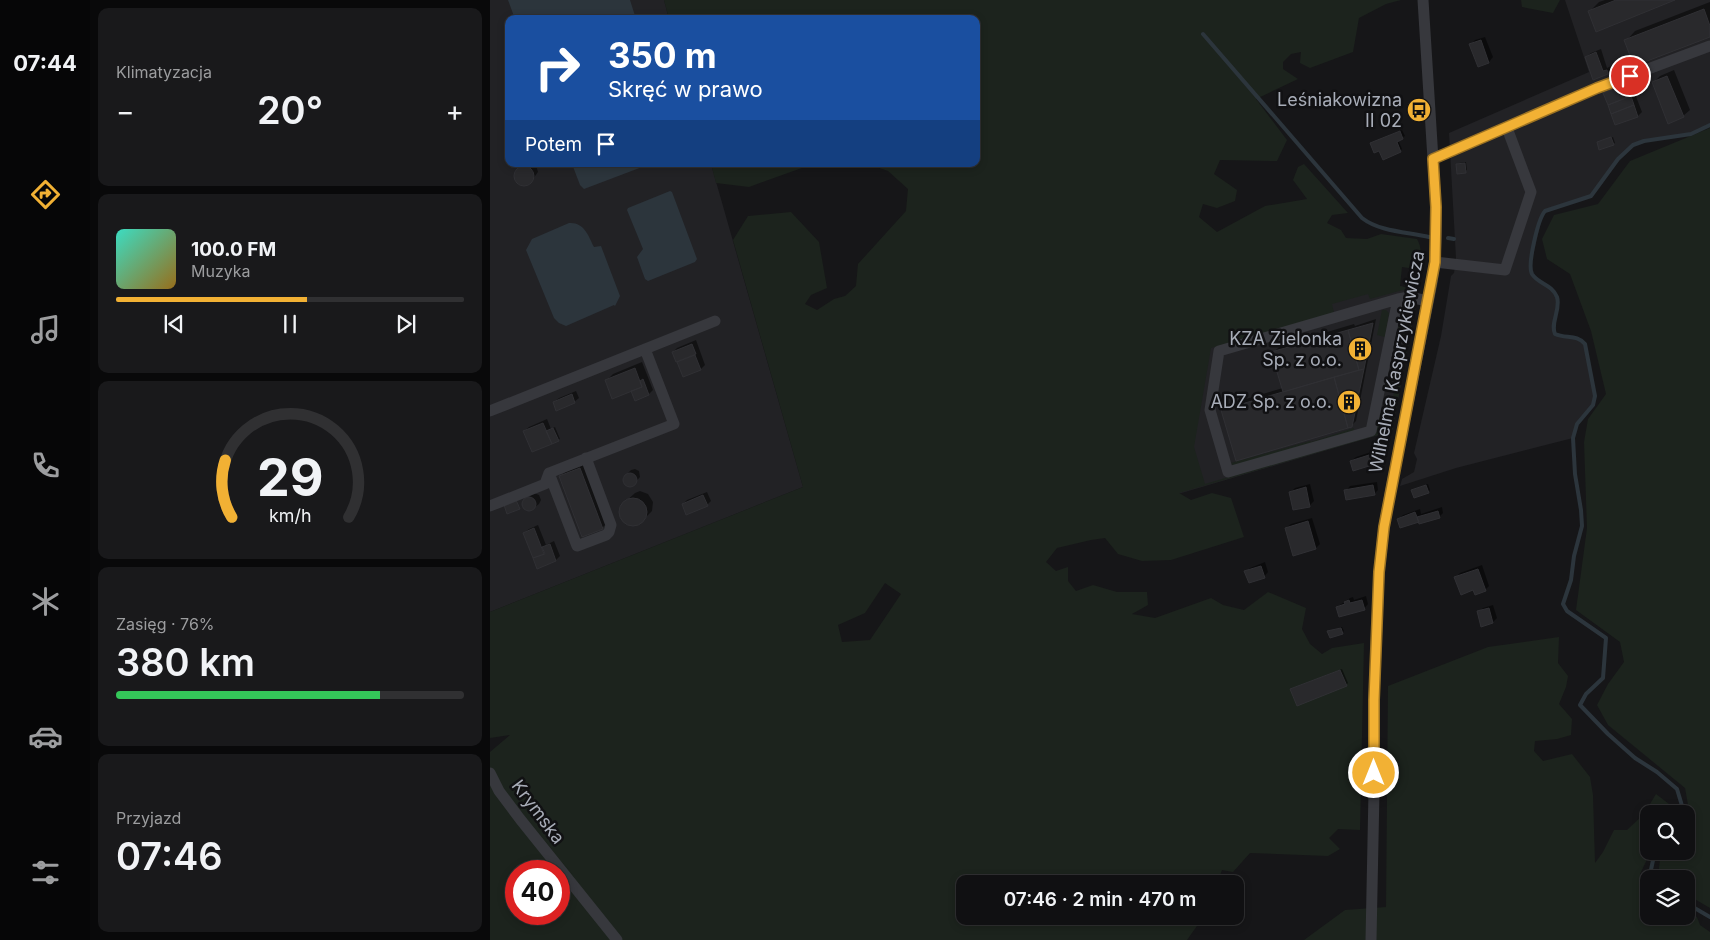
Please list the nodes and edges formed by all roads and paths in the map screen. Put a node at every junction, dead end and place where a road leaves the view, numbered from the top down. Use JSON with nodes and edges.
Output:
{"nodes":[{"id":1,"x":1423,"y":0,"type":"edge"},
{"id":2,"x":1710,"y":46,"type":"edge"},
{"id":3,"x":1507,"y":128,"type":"junction"},
{"id":4,"x":1433,"y":159,"type":"junction"},
{"id":5,"x":1435,"y":262,"type":"junction"},
{"id":6,"x":1398,"y":298,"type":"junction"},
{"id":7,"x":1428,"y":301,"type":"junction"},
{"id":8,"x":715,"y":321,"type":"dead end"},
{"id":9,"x":645,"y":349,"type":"junction"},
{"id":10,"x":490,"y":412,"type":"edge"},
{"id":11,"x":586,"y":458,"type":"junction"},
{"id":12,"x":549,"y":473,"type":"junction"},
{"id":13,"x":490,"y":506,"type":"edge"},
{"id":14,"x":490,"y":773,"type":"edge"},
{"id":15,"x":618,"y":940,"type":"edge"},
{"id":16,"x":1371,"y":940,"type":"edge"}],
"edges":[{"from":1,"to":4,"type":"street","name":"Wilhelma Kasprzykiewicza"},
{"from":2,"to":3,"type":"street"},
{"from":3,"to":4,"type":"street"},
{"from":3,"to":5,"type":"street"},
{"from":4,"to":5,"type":"street","name":"Wilhelma Kasprzykiewicza"},
{"from":5,"to":7,"type":"street","name":"Wilhelma Kasprzykiewicza"},
{"from":6,"to":6,"type":"street"},
{"from":6,"to":7,"type":"street"},
{"from":7,"to":16,"type":"street","name":"Wilhelma Kasprzykiewicza"},
{"from":8,"to":9,"type":"street"},
{"from":9,"to":10,"type":"street"},
{"from":9,"to":11,"type":"street"},
{"from":11,"to":12,"type":"street"},
{"from":11,"to":12,"type":"street"},
{"from":12,"to":13,"type":"street"},
{"from":14,"to":15,"type":"street","name":"Krymska"}]}
